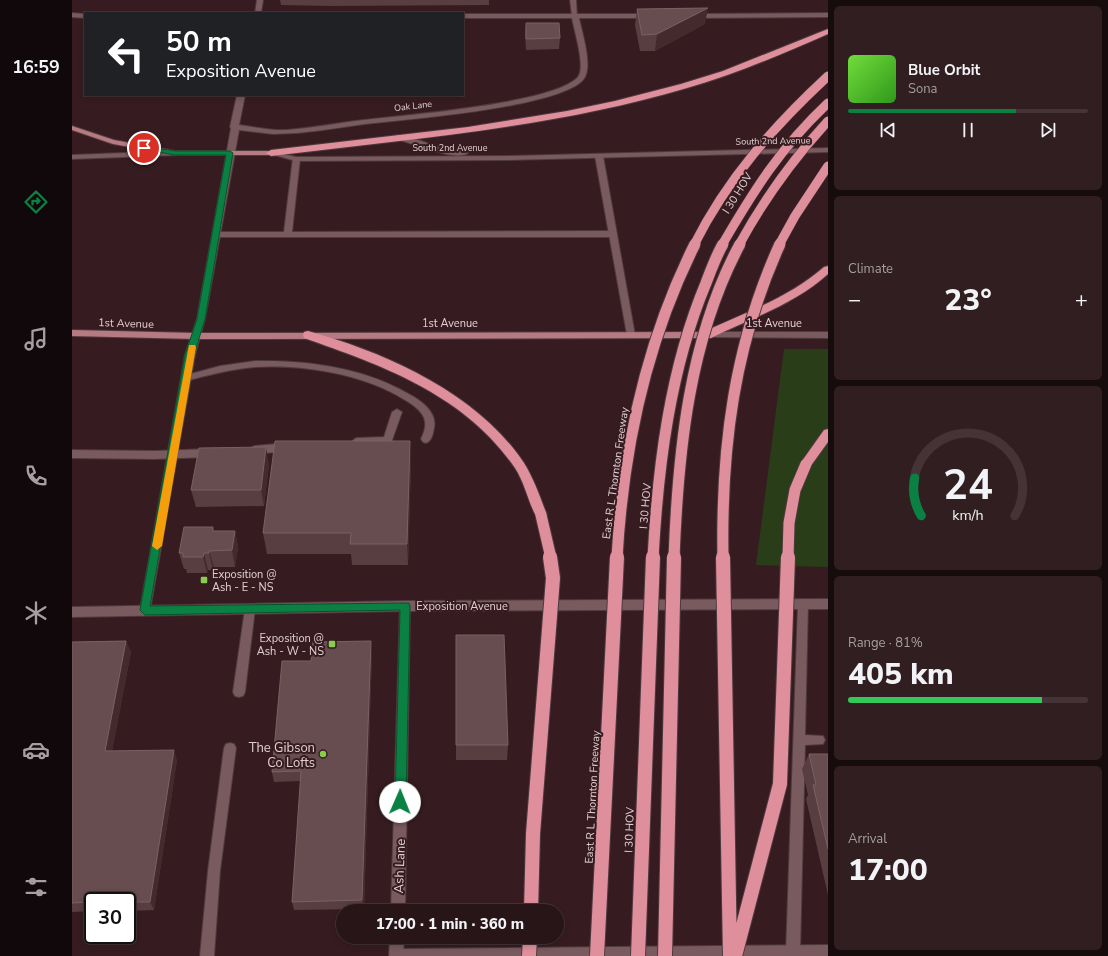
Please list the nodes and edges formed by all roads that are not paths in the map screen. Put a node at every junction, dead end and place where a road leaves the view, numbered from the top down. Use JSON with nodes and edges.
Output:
{"nodes":[{"id":1,"x":260,"y":0,"type":"edge"},
{"id":2,"x":573,"y":0,"type":"edge"},
{"id":3,"x":258,"y":12,"type":"edge"},
{"id":4,"x":72,"y":15,"type":"edge"},
{"id":5,"x":828,"y":15,"type":"edge"},
{"id":6,"x":84,"y":16,"type":"edge"},
{"id":7,"x":464,"y":16,"type":"edge"},
{"id":8,"x":575,"y":16,"type":"junction"},
{"id":9,"x":654,"y":16,"type":"edge"},
{"id":10,"x":686,"y":16,"type":"edge"},
{"id":11,"x":828,"y":31,"type":"edge"},
{"id":12,"x":828,"y":76,"type":"edge"},
{"id":13,"x":241,"y":96,"type":"edge"},
{"id":14,"x":828,"y":103,"type":"edge"},
{"id":15,"x":828,"y":120,"type":"edge"},
{"id":16,"x":234,"y":127,"type":"junction"},
{"id":17,"x":72,"y":128,"type":"edge"},
{"id":18,"x":400,"y":137,"type":"junction"},
{"id":19,"x":828,"y":150,"type":"edge"},
{"id":20,"x":175,"y":153,"type":"junction"},
{"id":21,"x":230,"y":153,"type":"junction"},
{"id":22,"x":271,"y":153,"type":"junction"},
{"id":23,"x":599,"y":156,"type":"junction"},
{"id":24,"x":72,"y":157,"type":"edge"},
{"id":25,"x":509,"y":158,"type":"junction"},
{"id":26,"x":296,"y":159,"type":"junction"},
{"id":27,"x":828,"y":166,"type":"edge"},
{"id":28,"x":613,"y":234,"type":"junction"},
{"id":29,"x":216,"y":235,"type":"junction"},
{"id":30,"x":288,"y":235,"type":"junction"},
{"id":31,"x":828,"y":269,"type":"edge"},
{"id":32,"x":72,"y":333,"type":"edge"},
{"id":33,"x":308,"y":335,"type":"junction"},
{"id":34,"x":631,"y":335,"type":"junction"},
{"id":35,"x":706,"y":335,"type":"junction"},
{"id":36,"x":828,"y":335,"type":"edge"},
{"id":37,"x":196,"y":336,"type":"junction"},
{"id":38,"x":186,"y":378,"type":"junction"},
{"id":39,"x":397,"y":412,"type":"dead end"},
{"id":40,"x":828,"y":433,"type":"edge"},
{"id":41,"x":426,"y":439,"type":"dead end"},
{"id":42,"x":349,"y":443,"type":"edge"},
{"id":43,"x":294,"y":447,"type":"edge"},
{"id":44,"x":246,"y":450,"type":"edge"},
{"id":45,"x":223,"y":452,"type":"edge"},
{"id":46,"x":72,"y":454,"type":"edge"},
{"id":47,"x":173,"y":454,"type":"junction"},
{"id":48,"x":803,"y":604,"type":"junction"},
{"id":49,"x":828,"y":604,"type":"edge"},
{"id":50,"x":405,"y":606,"type":"junction"},
{"id":51,"x":250,"y":609,"type":"junction"},
{"id":52,"x":145,"y":610,"type":"junction"},
{"id":53,"x":72,"y":612,"type":"edge"},
{"id":54,"x":239,"y":692,"type":"dead end"},
{"id":55,"x":799,"y":740,"type":"junction"},
{"id":56,"x":819,"y":740,"type":"dead end"},
{"id":57,"x":230,"y":748,"type":"dead end"},
{"id":58,"x":398,"y":904,"type":"edge"},
{"id":59,"x":531,"y":904,"type":"edge"},
{"id":60,"x":397,"y":944,"type":"edge"},
{"id":61,"x":530,"y":944,"type":"edge"},
{"id":62,"x":794,"y":952,"type":"junction"},
{"id":63,"x":828,"y":952,"type":"edge"},
{"id":64,"x":207,"y":956,"type":"edge"},
{"id":65,"x":396,"y":956,"type":"edge"},
{"id":66,"x":529,"y":956,"type":"edge"},
{"id":67,"x":597,"y":956,"type":"edge"},
{"id":68,"x":638,"y":956,"type":"edge"},
{"id":69,"x":665,"y":956,"type":"edge"},
{"id":70,"x":730,"y":956,"type":"edge"},
{"id":71,"x":735,"y":956,"type":"edge"}],
"edges":[{"from":1,"to":3,"type":"street"},
{"from":2,"to":8,"type":"street","name":"Oak Lane"},
{"from":4,"to":6,"type":"street"},
{"from":5,"to":10,"type":"street"},
{"from":7,"to":8,"type":"street"},
{"from":8,"to":9,"type":"street"},
{"from":8,"to":16,"type":"street","name":"Oak Lane"},
{"from":11,"to":18,"type":"highway"},
{"from":12,"to":67,"type":"highway","name":"East R L Thornton Freeway","bridge":true},
{"from":13,"to":16,"type":"street"},
{"from":14,"to":68,"type":"highway","name":"I 30 HOV","bridge":true},
{"from":15,"to":69,"type":"highway","bridge":true},
{"from":16,"to":21,"type":"street"},
{"from":17,"to":20,"type":"main road"},
{"from":18,"to":22,"type":"highway"},
{"from":18,"to":25,"type":"street"},
{"from":19,"to":23,"type":"street","name":"South 2nd Avenue"},
{"from":20,"to":21,"type":"main road","name":"South 2nd Avenue"},
{"from":20,"to":24,"type":"street","name":"South 2nd Avenue"},
{"from":21,"to":22,"type":"main road","name":"South 2nd Avenue"},
{"from":21,"to":29,"type":"street"},
{"from":22,"to":26,"type":"street","name":"South 2nd Avenue"},
{"from":23,"to":25,"type":"street","name":"South 2nd Avenue"},
{"from":23,"to":28,"type":"street"},
{"from":25,"to":26,"type":"street","name":"South 2nd Avenue"},
{"from":26,"to":30,"type":"street"},
{"from":27,"to":70,"type":"highway","bridge":true},
{"from":28,"to":30,"type":"street"},
{"from":28,"to":34,"type":"street"},
{"from":29,"to":30,"type":"street"},
{"from":29,"to":37,"type":"street"},
{"from":31,"to":35,"type":"highway"},
{"from":32,"to":37,"type":"main road","name":"1st Avenue"},
{"from":33,"to":34,"type":"main road","name":"1st Avenue"},
{"from":33,"to":37,"type":"main road","name":"1st Avenue"},
{"from":33,"to":59,"type":"highway","bridge":true},
{"from":34,"to":35,"type":"main road","name":"1st Avenue"},
{"from":35,"to":36,"type":"street","name":"1st Avenue"},
{"from":37,"to":38,"type":"street"},
{"from":38,"to":41,"type":"street"},
{"from":38,"to":47,"type":"street"},
{"from":39,"to":42,"type":"street"},
{"from":40,"to":71,"type":"highway","bridge":true},
{"from":43,"to":44,"type":"street"},
{"from":45,"to":47,"type":"street"},
{"from":46,"to":47,"type":"street"},
{"from":47,"to":52,"type":"street"},
{"from":48,"to":49,"type":"street","name":"Exposition Avenue"},
{"from":48,"to":50,"type":"street","name":"Exposition Avenue"},
{"from":48,"to":55,"type":"street"},
{"from":50,"to":51,"type":"street","name":"Exposition Avenue"},
{"from":50,"to":58,"type":"street","name":"Ash Lane"},
{"from":51,"to":52,"type":"street","name":"Exposition Avenue"},
{"from":51,"to":54,"type":"street"},
{"from":52,"to":53,"type":"street","name":"Exposition Avenue"},
{"from":55,"to":56,"type":"street"},
{"from":55,"to":62,"type":"street"},
{"from":57,"to":64,"type":"street"},
{"from":60,"to":65,"type":"street"},
{"from":61,"to":66,"type":"highway","bridge":true},
{"from":62,"to":63,"type":"street"},
{"from":62,"to":65,"type":"street"}]}
